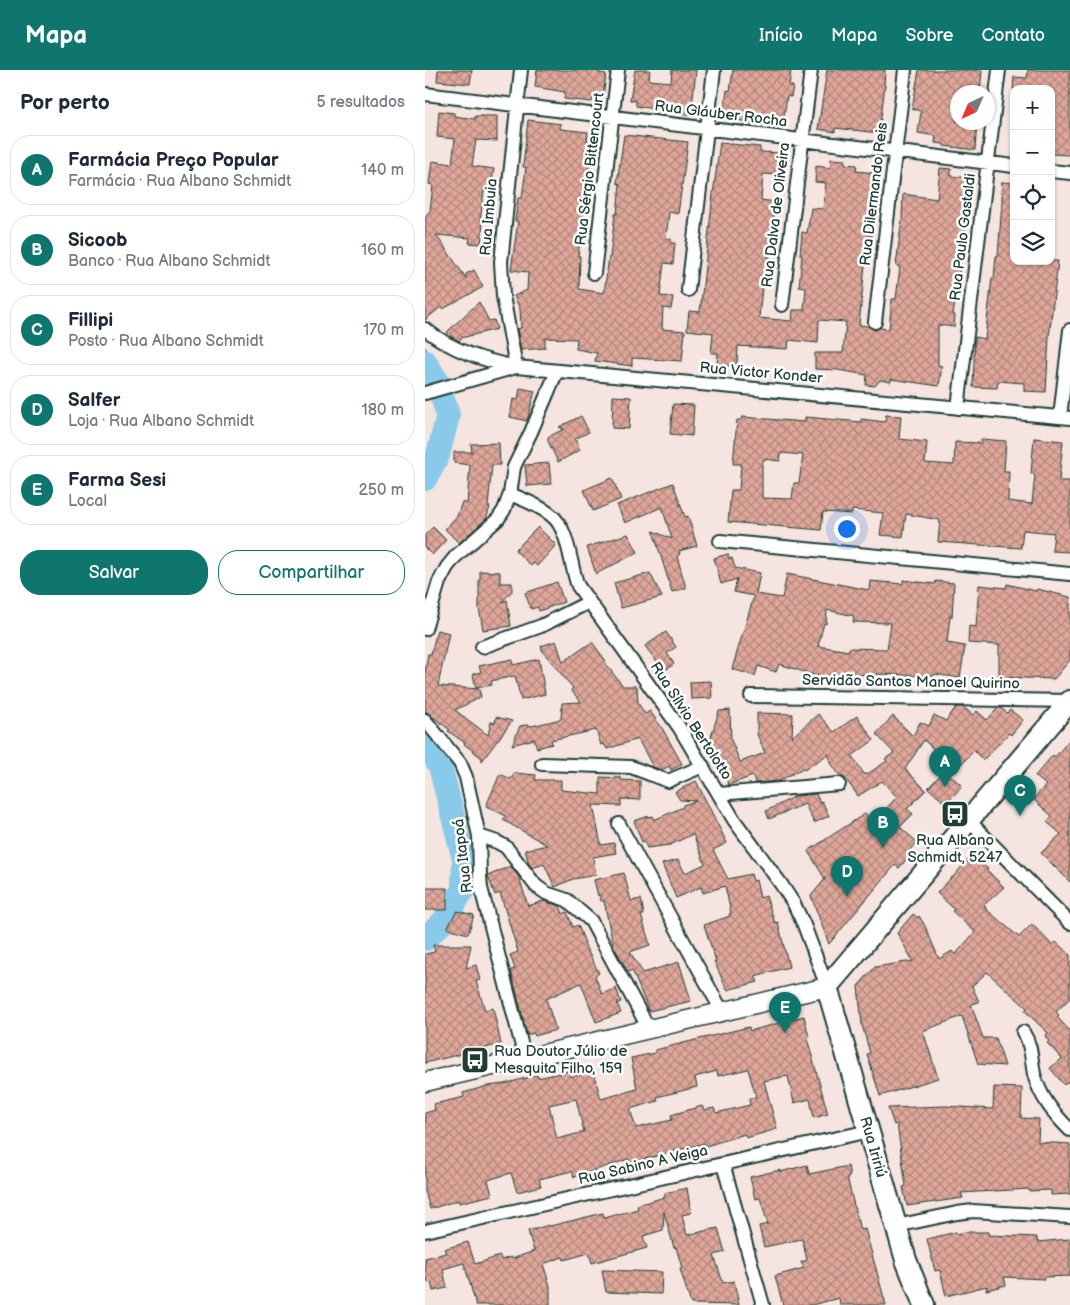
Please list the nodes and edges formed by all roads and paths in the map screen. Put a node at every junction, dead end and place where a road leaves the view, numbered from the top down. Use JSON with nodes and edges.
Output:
{"nodes":[{"id":1,"x":521,"y":70,"type":"edge"},
{"id":2,"x":618,"y":70,"type":"edge"},
{"id":3,"x":715,"y":70,"type":"edge"},
{"id":4,"x":811,"y":70,"type":"edge"},
{"id":5,"x":905,"y":70,"type":"edge"},
{"id":6,"x":999,"y":70,"type":"edge"},
{"id":7,"x":425,"y":94,"type":"edge"},
{"id":8,"x":516,"y":105,"type":"junction"},
{"id":9,"x":613,"y":117,"type":"junction"},
{"id":10,"x":707,"y":128,"type":"junction"},
{"id":11,"x":802,"y":140,"type":"junction"},
{"id":12,"x":895,"y":151,"type":"junction"},
{"id":13,"x":988,"y":163,"type":"junction"},
{"id":14,"x":1010,"y":166,"type":"edge"},
{"id":15,"x":1055,"y":171,"type":"edge"},
{"id":16,"x":1070,"y":173,"type":"edge"},
{"id":17,"x":594,"y":273,"type":"dead end"},
{"id":18,"x":688,"y":290,"type":"dead end"},
{"id":19,"x":782,"y":305,"type":"dead end"},
{"id":20,"x":875,"y":322,"type":"dead end"},
{"id":21,"x":425,"y":329,"type":"edge"},
{"id":22,"x":1070,"y":330,"type":"edge"},
{"id":23,"x":516,"y":367,"type":"junction"},
{"id":24,"x":557,"y":371,"type":"junction"},
{"id":25,"x":425,"y":393,"type":"edge"},
{"id":26,"x":958,"y":408,"type":"junction"},
{"id":27,"x":1065,"y":417,"type":"edge"},
{"id":28,"x":510,"y":494,"type":"junction"},
{"id":29,"x":720,"y":541,"type":"dead end"},
{"id":30,"x":1070,"y":574,"type":"edge"},
{"id":31,"x":589,"y":602,"type":"junction"},
{"id":32,"x":425,"y":629,"type":"edge"},
{"id":33,"x":482,"y":647,"type":"dead end"},
{"id":34,"x":751,"y":696,"type":"dead end"},
{"id":35,"x":1070,"y":701,"type":"edge"},
{"id":36,"x":425,"y":720,"type":"edge"},
{"id":37,"x":542,"y":764,"type":"dead end"},
{"id":38,"x":703,"y":766,"type":"junction"},
{"id":39,"x":839,"y":784,"type":"dead end"},
{"id":40,"x":719,"y":794,"type":"junction"},
{"id":41,"x":969,"y":821,"type":"junction"},
{"id":42,"x":619,"y":824,"type":"dead end"},
{"id":43,"x":479,"y":836,"type":"junction"},
{"id":44,"x":1070,"y":923,"type":"edge"},
{"id":45,"x":827,"y":986,"type":"junction"},
{"id":46,"x":722,"y":1011,"type":"junction"},
{"id":47,"x":649,"y":1029,"type":"junction"},
{"id":48,"x":1023,"y":1032,"type":"dead end"},
{"id":49,"x":525,"y":1058,"type":"junction"},
{"id":50,"x":425,"y":1082,"type":"edge"},
{"id":51,"x":1070,"y":1130,"type":"edge"},
{"id":52,"x":869,"y":1131,"type":"junction"},
{"id":53,"x":723,"y":1164,"type":"junction"},
{"id":54,"x":1070,"y":1217,"type":"edge"},
{"id":55,"x":896,"y":1226,"type":"junction"},
{"id":56,"x":425,"y":1232,"type":"edge"},
{"id":57,"x":763,"y":1305,"type":"edge"},
{"id":58,"x":924,"y":1305,"type":"edge"}],
"edges":[{"from":1,"to":8,"type":"street","name":"Rua Imbuia"},
{"from":2,"to":9,"type":"street","name":"Rua Sérgio Bittencourt"},
{"from":3,"to":10,"type":"street"},
{"from":4,"to":11,"type":"street","name":"Rua Dalva de Oliveira"},
{"from":5,"to":12,"type":"street","name":"Rua Dilermando Reis"},
{"from":6,"to":13,"type":"street","name":"Rua Paulo Gastaldi"},
{"from":7,"to":8,"type":"street","name":"Rua Gláuber Rocha"},
{"from":8,"to":9,"type":"street","name":"Rua Gláuber Rocha"},
{"from":8,"to":23,"type":"street","name":"Rua Imbuia"},
{"from":9,"to":10,"type":"street","name":"Rua Gláuber Rocha"},
{"from":9,"to":17,"type":"street","name":"Rua Sérgio Bittencourt"},
{"from":10,"to":11,"type":"street","name":"Rua Gláuber Rocha"},
{"from":10,"to":18,"type":"street"},
{"from":11,"to":12,"type":"street","name":"Rua Gláuber Rocha"},
{"from":11,"to":19,"type":"street","name":"Rua Dalva de Oliveira"},
{"from":12,"to":13,"type":"street","name":"Rua Gláuber Rocha"},
{"from":12,"to":20,"type":"street","name":"Rua Dilermando Reis"},
{"from":13,"to":14,"type":"street","name":"Rua Gláuber Rocha"},
{"from":13,"to":26,"type":"street","name":"Rua Paulo Gastaldi"},
{"from":15,"to":16,"type":"street"},
{"from":21,"to":23,"type":"street"},
{"from":22,"to":27,"type":"street"},
{"from":23,"to":24,"type":"street","name":"Rua Victor Konder"},
{"from":23,"to":25,"type":"street","name":"Rua Victor Konder"},
{"from":24,"to":26,"type":"street","name":"Rua Victor Konder"},
{"from":24,"to":28,"type":"street"},
{"from":26,"to":27,"type":"street","name":"Rua Victor Konder"},
{"from":28,"to":31,"type":"street","name":"Rua Sílvio Bertolotto"},
{"from":28,"to":32,"type":"street"},
{"from":29,"to":30,"type":"street"},
{"from":31,"to":33,"type":"street"},
{"from":31,"to":38,"type":"street","name":"Rua Sílvio Bertolotto"},
{"from":34,"to":35,"type":"street","name":"Servidão Santos Manoel Quirino"},
{"from":35,"to":41,"type":"main road"},
{"from":36,"to":43,"type":"street","name":"Rua Itapoá"},
{"from":37,"to":38,"type":"street"},
{"from":38,"to":40,"type":"street","name":"Rua Sílvio Bertolotto"},
{"from":39,"to":40,"type":"street"},
{"from":40,"to":45,"type":"street","name":"Rua Sílvio Bertolotto"},
{"from":41,"to":44,"type":"street"},
{"from":41,"to":45,"type":"main road"},
{"from":42,"to":46,"type":"street"},
{"from":43,"to":47,"type":"street"},
{"from":43,"to":49,"type":"street","name":"Rua Itapoá"},
{"from":45,"to":46,"type":"main road"},
{"from":45,"to":52,"type":"main road","name":"Rua Iririú"},
{"from":46,"to":47,"type":"main road"},
{"from":47,"to":49,"type":"main road"},
{"from":48,"to":51,"type":"street"},
{"from":49,"to":50,"type":"main road"},
{"from":52,"to":53,"type":"street","name":"Rua Sabino A Veiga"},
{"from":52,"to":55,"type":"main road","name":"Rua Iririú"},
{"from":53,"to":56,"type":"street","name":"Rua Sabino A Veiga"},
{"from":53,"to":57,"type":"street"},
{"from":54,"to":55,"type":"street"},
{"from":55,"to":58,"type":"main road","name":"Rua Iririú"}]}
